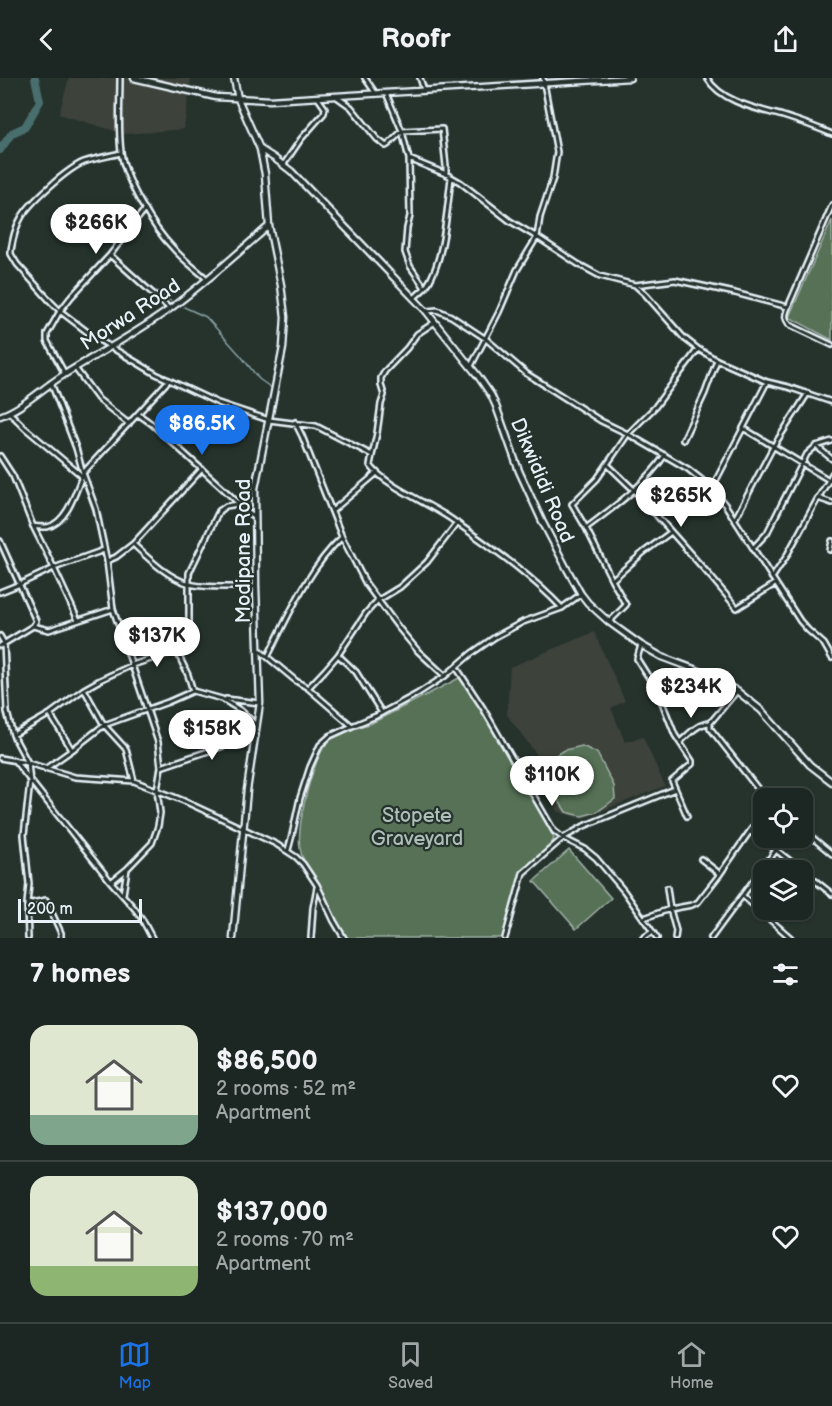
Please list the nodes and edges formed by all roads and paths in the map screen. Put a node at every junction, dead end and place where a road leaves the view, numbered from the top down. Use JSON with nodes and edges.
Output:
{"nodes":[{"id":1,"x":120,"y":78,"type":"edge"},
{"id":2,"x":134,"y":78,"type":"edge"},
{"id":3,"x":234,"y":78,"type":"edge"},
{"id":4,"x":366,"y":78,"type":"edge"},
{"id":5,"x":420,"y":78,"type":"edge"},
{"id":6,"x":630,"y":78,"type":"edge"},
{"id":7,"x":707,"y":78,"type":"edge"},
{"id":8,"x":543,"y":80,"type":"edge"},
{"id":9,"x":424,"y":90,"type":"junction"},
{"id":10,"x":386,"y":93,"type":"junction"},
{"id":11,"x":376,"y":94,"type":"junction"},
{"id":12,"x":337,"y":97,"type":"junction"},
{"id":13,"x":318,"y":98,"type":"junction"},
{"id":14,"x":238,"y":99,"type":"junction"},
{"id":15,"x":402,"y":131,"type":"junction"},
{"id":16,"x":832,"y":134,"type":"edge"},
{"id":17,"x":260,"y":149,"type":"junction"},
{"id":18,"x":121,"y":153,"type":"junction"},
{"id":19,"x":409,"y":159,"type":"junction"},
{"id":20,"x":284,"y":165,"type":"junction"},
{"id":21,"x":446,"y":174,"type":"junction"},
{"id":22,"x":452,"y":177,"type":"junction"},
{"id":23,"x":832,"y":205,"type":"edge"},
{"id":24,"x":145,"y":209,"type":"junction"},
{"id":25,"x":269,"y":226,"type":"junction"},
{"id":26,"x":537,"y":237,"type":"junction"},
{"id":27,"x":110,"y":255,"type":"junction"},
{"id":28,"x":207,"y":279,"type":"junction"},
{"id":29,"x":635,"y":285,"type":"junction"},
{"id":30,"x":425,"y":288,"type":"junction"},
{"id":31,"x":414,"y":298,"type":"junction"},
{"id":32,"x":788,"y":307,"type":"junction"},
{"id":33,"x":170,"y":309,"type":"junction"},
{"id":34,"x":60,"y":311,"type":"junction"},
{"id":35,"x":426,"y":311,"type":"junction"},
{"id":36,"x":435,"y":322,"type":"junction"},
{"id":37,"x":486,"y":339,"type":"junction"},
{"id":38,"x":832,"y":345,"type":"edge"},
{"id":39,"x":111,"y":347,"type":"junction"},
{"id":40,"x":698,"y":349,"type":"junction"},
{"id":41,"x":717,"y":360,"type":"junction"},
{"id":42,"x":471,"y":366,"type":"junction"},
{"id":43,"x":75,"y":368,"type":"junction"},
{"id":44,"x":65,"y":374,"type":"junction"},
{"id":45,"x":169,"y":380,"type":"junction"},
{"id":46,"x":767,"y":382,"type":"junction"},
{"id":47,"x":51,"y":383,"type":"junction"},
{"id":48,"x":808,"y":393,"type":"junction"},
{"id":49,"x":832,"y":402,"type":"edge"},
{"id":50,"x":9,"y":412,"type":"junction"},
{"id":51,"x":138,"y":414,"type":"junction"},
{"id":52,"x":0,"y":416,"type":"edge"},
{"id":53,"x":268,"y":420,"type":"junction"},
{"id":54,"x":295,"y":423,"type":"junction"},
{"id":55,"x":129,"y":424,"type":"junction"},
{"id":56,"x":743,"y":428,"type":"junction"},
{"id":57,"x":628,"y":434,"type":"junction"},
{"id":58,"x":683,"y":440,"type":"dead end"},
{"id":59,"x":832,"y":441,"type":"edge"},
{"id":60,"x":816,"y":446,"type":"junction"},
{"id":61,"x":774,"y":447,"type":"junction"},
{"id":62,"x":372,"y":455,"type":"junction"},
{"id":63,"x":665,"y":455,"type":"junction"},
{"id":64,"x":0,"y":456,"type":"edge"},
{"id":65,"x":832,"y":459,"type":"edge"},
{"id":66,"x":802,"y":463,"type":"junction"},
{"id":67,"x":607,"y":465,"type":"junction"},
{"id":68,"x":202,"y":469,"type":"junction"},
{"id":69,"x":376,"y":473,"type":"junction"},
{"id":70,"x":832,"y":474,"type":"edge"},
{"id":71,"x":83,"y":475,"type":"junction"},
{"id":72,"x":831,"y":481,"type":"edge"},
{"id":73,"x":711,"y":488,"type":"junction"},
{"id":74,"x":635,"y":491,"type":"junction"},
{"id":75,"x":818,"y":498,"type":"junction"},
{"id":76,"x":832,"y":503,"type":"edge"},
{"id":77,"x":238,"y":504,"type":"junction"},
{"id":78,"x":332,"y":511,"type":"junction"},
{"id":79,"x":254,"y":517,"type":"junction"},
{"id":80,"x":735,"y":520,"type":"junction"},
{"id":81,"x":457,"y":523,"type":"junction"},
{"id":82,"x":33,"y":526,"type":"junction"},
{"id":83,"x":586,"y":528,"type":"junction"},
{"id":84,"x":671,"y":532,"type":"junction"},
{"id":85,"x":342,"y":537,"type":"junction"},
{"id":86,"x":0,"y":541,"type":"edge"},
{"id":87,"x":832,"y":541,"type":"edge"},
{"id":88,"x":133,"y":544,"type":"junction"},
{"id":89,"x":753,"y":548,"type":"junction"},
{"id":90,"x":104,"y":550,"type":"junction"},
{"id":91,"x":830,"y":550,"type":"dead end"},
{"id":92,"x":107,"y":561,"type":"junction"},
{"id":93,"x":54,"y":568,"type":"junction"},
{"id":94,"x":772,"y":578,"type":"junction"},
{"id":95,"x":612,"y":580,"type":"junction"},
{"id":96,"x":20,"y":584,"type":"junction"},
{"id":97,"x":188,"y":584,"type":"junction"},
{"id":98,"x":775,"y":584,"type":"junction"},
{"id":99,"x":256,"y":587,"type":"junction"},
{"id":100,"x":0,"y":592,"type":"edge"},
{"id":101,"x":581,"y":594,"type":"junction"},
{"id":102,"x":377,"y":601,"type":"junction"},
{"id":103,"x":562,"y":608,"type":"junction"},
{"id":104,"x":113,"y":609,"type":"junction"},
{"id":105,"x":78,"y":620,"type":"junction"},
{"id":106,"x":609,"y":622,"type":"junction"},
{"id":107,"x":33,"y":626,"type":"junction"},
{"id":108,"x":0,"y":636,"type":"edge"},
{"id":109,"x":2,"y":644,"type":"edge"},
{"id":110,"x":641,"y":645,"type":"junction"},
{"id":111,"x":259,"y":650,"type":"junction"},
{"id":112,"x":176,"y":651,"type":"junction"},
{"id":113,"x":268,"y":656,"type":"junction"},
{"id":114,"x":338,"y":656,"type":"junction"},
{"id":115,"x":832,"y":658,"type":"edge"},
{"id":116,"x":132,"y":665,"type":"junction"},
{"id":117,"x":456,"y":667,"type":"junction"},
{"id":118,"x":445,"y":676,"type":"junction"},
{"id":119,"x":308,"y":688,"type":"junction"},
{"id":120,"x":84,"y":689,"type":"junction"},
{"id":121,"x":193,"y":691,"type":"junction"},
{"id":122,"x":737,"y":691,"type":"junction"},
{"id":123,"x":222,"y":699,"type":"junction"},
{"id":124,"x":260,"y":703,"type":"junction"},
{"id":125,"x":146,"y":709,"type":"junction"},
{"id":126,"x":382,"y":713,"type":"junction"},
{"id":127,"x":50,"y":714,"type":"junction"},
{"id":128,"x":710,"y":723,"type":"junction"},
{"id":129,"x":104,"y":725,"type":"junction"},
{"id":130,"x":257,"y":726,"type":"junction"},
{"id":131,"x":352,"y":726,"type":"junction"},
{"id":132,"x":13,"y":735,"type":"junction"},
{"id":133,"x":256,"y":735,"type":"junction"},
{"id":134,"x":680,"y":742,"type":"junction"},
{"id":135,"x":72,"y":750,"type":"junction"},
{"id":136,"x":0,"y":758,"type":"edge"},
{"id":137,"x":14,"y":760,"type":"junction"},
{"id":138,"x":27,"y":763,"type":"junction"},
{"id":139,"x":161,"y":767,"type":"junction"},
{"id":140,"x":45,"y":769,"type":"junction"},
{"id":141,"x":134,"y":781,"type":"junction"},
{"id":142,"x":30,"y":782,"type":"junction"},
{"id":143,"x":832,"y":782,"type":"edge"},
{"id":144,"x":757,"y":788,"type":"edge"},
{"id":145,"x":675,"y":789,"type":"junction"},
{"id":146,"x":157,"y":790,"type":"junction"},
{"id":147,"x":687,"y":816,"type":"dead end"},
{"id":148,"x":243,"y":827,"type":"junction"},
{"id":149,"x":753,"y":827,"type":"edge"},
{"id":150,"x":750,"y":831,"type":"junction"},
{"id":151,"x":563,"y":838,"type":"junction"},
{"id":152,"x":813,"y":838,"type":"edge"},
{"id":153,"x":288,"y":850,"type":"junction"},
{"id":154,"x":776,"y":850,"type":"junction"},
{"id":155,"x":832,"y":854,"type":"edge"},
{"id":156,"x":701,"y":859,"type":"dead end"},
{"id":157,"x":127,"y":869,"type":"junction"},
{"id":158,"x":720,"y":874,"type":"junction"},
{"id":159,"x":111,"y":882,"type":"junction"},
{"id":160,"x":317,"y":885,"type":"junction"},
{"id":161,"x":667,"y":888,"type":"dead end"},
{"id":162,"x":123,"y":894,"type":"junction"},
{"id":163,"x":832,"y":894,"type":"edge"},
{"id":164,"x":742,"y":896,"type":"junction"},
{"id":165,"x":27,"y":904,"type":"junction"},
{"id":166,"x":670,"y":909,"type":"junction"},
{"id":167,"x":643,"y":919,"type":"junction"},
{"id":168,"x":652,"y":932,"type":"junction"},
{"id":169,"x":28,"y":938,"type":"edge"},
{"id":170,"x":62,"y":938,"type":"edge"},
{"id":171,"x":152,"y":938,"type":"edge"},
{"id":172,"x":234,"y":938,"type":"edge"},
{"id":173,"x":312,"y":938,"type":"edge"},
{"id":174,"x":344,"y":938,"type":"edge"},
{"id":175,"x":505,"y":938,"type":"edge"},
{"id":176,"x":643,"y":938,"type":"edge"},
{"id":177,"x":657,"y":938,"type":"edge"},
{"id":178,"x":675,"y":938,"type":"edge"},
{"id":179,"x":711,"y":938,"type":"edge"},
{"id":180,"x":792,"y":938,"type":"edge"}],
"edges":[{"from":1,"to":18,"type":"street"},
{"from":2,"to":14,"type":"main road"},
{"from":3,"to":14,"type":"main road","name":"Modipane Road"},
{"from":4,"to":11,"type":"street"},
{"from":5,"to":9,"type":"street"},
{"from":6,"to":8,"type":"main road"},
{"from":7,"to":16,"type":"street"},
{"from":8,"to":9,"type":"main road"},
{"from":8,"to":26,"type":"street"},
{"from":9,"to":10,"type":"main road"},
{"from":10,"to":11,"type":"main road"},
{"from":10,"to":15,"type":"street"},
{"from":11,"to":12,"type":"main road"},
{"from":12,"to":13,"type":"main road"},
{"from":12,"to":15,"type":"street"},
{"from":13,"to":14,"type":"main road"},
{"from":13,"to":20,"type":"street"},
{"from":14,"to":17,"type":"main road","name":"Modipane Road"},
{"from":15,"to":19,"type":"street"},
{"from":15,"to":21,"type":"street"},
{"from":17,"to":20,"type":"main road","name":"Dikwididi Road"},
{"from":17,"to":25,"type":"main road","name":"Modipane Road"},
{"from":18,"to":24,"type":"street"},
{"from":18,"to":34,"type":"street"},
{"from":19,"to":21,"type":"street"},
{"from":19,"to":30,"type":"street"},
{"from":20,"to":31,"type":"main road","name":"Dikwididi Road"},
{"from":21,"to":22,"type":"street"},
{"from":22,"to":26,"type":"street"},
{"from":22,"to":30,"type":"street"},
{"from":23,"to":32,"type":"street"},
{"from":24,"to":27,"type":"street"},
{"from":24,"to":28,"type":"street"},
{"from":25,"to":28,"type":"main road","name":"Morwa Road"},
{"from":25,"to":53,"type":"main road","name":"Modipane Road"},
{"from":26,"to":29,"type":"street"},
{"from":26,"to":37,"type":"street"},
{"from":27,"to":33,"type":"street"},
{"from":27,"to":34,"type":"street"},
{"from":28,"to":33,"type":"main road","name":"Morwa Road"},
{"from":29,"to":32,"type":"street"},
{"from":29,"to":40,"type":"street"},
{"from":30,"to":31,"type":"street"},
{"from":31,"to":35,"type":"main road","name":"Dikwididi Road"},
{"from":32,"to":38,"type":"street"},
{"from":33,"to":39,"type":"main road","name":"Morwa Road"},
{"from":34,"to":39,"type":"street"},
{"from":34,"to":44,"type":"street"},
{"from":35,"to":36,"type":"main road","name":"Dikwididi Road"},
{"from":35,"to":37,"type":"street"},
{"from":36,"to":42,"type":"main road","name":"Dikwididi Road"},
{"from":36,"to":62,"type":"street"},
{"from":37,"to":42,"type":"street"},
{"from":37,"to":57,"type":"street"},
{"from":39,"to":43,"type":"main road","name":"Morwa Road"},
{"from":39,"to":45,"type":"street"},
{"from":40,"to":41,"type":"street"},
{"from":40,"to":57,"type":"street"},
{"from":41,"to":46,"type":"street"},
{"from":41,"to":58,"type":"street"},
{"from":42,"to":101,"type":"main road","name":"Dikwididi Road"},
{"from":43,"to":44,"type":"main road","name":"Morwa Road"},
{"from":43,"to":55,"type":"street"},
{"from":44,"to":47,"type":"main road","name":"Morwa Road"},
{"from":45,"to":51,"type":"street"},
{"from":45,"to":53,"type":"street"},
{"from":46,"to":48,"type":"street"},
{"from":46,"to":56,"type":"street"},
{"from":47,"to":50,"type":"main road","name":"Morwa Road"},
{"from":47,"to":71,"type":"street"},
{"from":48,"to":49,"type":"street"},
{"from":48,"to":61,"type":"street"},
{"from":50,"to":52,"type":"main road","name":"Morwa Road"},
{"from":50,"to":71,"type":"street"},
{"from":51,"to":55,"type":"street"},
{"from":51,"to":68,"type":"street"},
{"from":53,"to":54,"type":"street"},
{"from":53,"to":79,"type":"main road","name":"Modipane Road"},
{"from":54,"to":62,"type":"street"},
{"from":54,"to":78,"type":"street"},
{"from":55,"to":71,"type":"street"},
{"from":56,"to":61,"type":"street"},
{"from":56,"to":73,"type":"street"},
{"from":57,"to":63,"type":"street"},
{"from":57,"to":67,"type":"street"},
{"from":59,"to":60,"type":"street"},
{"from":60,"to":65,"type":"street"},
{"from":60,"to":66,"type":"street"},
{"from":61,"to":66,"type":"street"},
{"from":61,"to":80,"type":"street"},
{"from":62,"to":69,"type":"street"},
{"from":63,"to":73,"type":"street"},
{"from":63,"to":74,"type":"street"},
{"from":64,"to":82,"type":"street"},
{"from":66,"to":72,"type":"street"},
{"from":66,"to":89,"type":"street"},
{"from":67,"to":74,"type":"street"},
{"from":67,"to":83,"type":"street"},
{"from":68,"to":77,"type":"street"},
{"from":68,"to":88,"type":"street"},
{"from":69,"to":78,"type":"street"},
{"from":69,"to":81,"type":"street"},
{"from":70,"to":72,"type":"street"},
{"from":71,"to":82,"type":"street"},
{"from":71,"to":90,"type":"street"},
{"from":72,"to":75,"type":"street"},
{"from":73,"to":80,"type":"street"},
{"from":74,"to":83,"type":"street"},
{"from":74,"to":84,"type":"street"},
{"from":75,"to":76,"type":"street"},
{"from":75,"to":94,"type":"street"},
{"from":77,"to":79,"type":"street"},
{"from":77,"to":97,"type":"street"},
{"from":78,"to":85,"type":"street"},
{"from":79,"to":99,"type":"main road","name":"Modipane Road"},
{"from":80,"to":89,"type":"street"},
{"from":81,"to":102,"type":"street"},
{"from":81,"to":103,"type":"street"},
{"from":82,"to":93,"type":"street"},
{"from":83,"to":95,"type":"street"},
{"from":84,"to":95,"type":"street"},
{"from":84,"to":98,"type":"street"},
{"from":85,"to":102,"type":"street"},
{"from":85,"to":113,"type":"street"},
{"from":86,"to":96,"type":"street"},
{"from":87,"to":91,"type":"street"},
{"from":88,"to":92,"type":"street"},
{"from":88,"to":97,"type":"street"},
{"from":89,"to":94,"type":"street"},
{"from":90,"to":92,"type":"street"},
{"from":90,"to":93,"type":"street"},
{"from":92,"to":104,"type":"street"},
{"from":93,"to":96,"type":"street"},
{"from":93,"to":105,"type":"street"},
{"from":94,"to":98,"type":"street"},
{"from":95,"to":106,"type":"street"},
{"from":96,"to":100,"type":"street"},
{"from":96,"to":107,"type":"street"},
{"from":97,"to":99,"type":"street"},
{"from":97,"to":112,"type":"street"},
{"from":98,"to":115,"type":"street"},
{"from":99,"to":111,"type":"main road","name":"Modipane Road"},
{"from":101,"to":103,"type":"street"},
{"from":101,"to":106,"type":"main road","name":"Dikwididi Road"},
{"from":102,"to":114,"type":"street"},
{"from":102,"to":118,"type":"street"},
{"from":103,"to":117,"type":"street"},
{"from":104,"to":105,"type":"street"},
{"from":104,"to":116,"type":"street"},
{"from":105,"to":107,"type":"street"},
{"from":106,"to":110,"type":"main road","name":"Dikwididi Road"},
{"from":107,"to":109,"type":"street"},
{"from":108,"to":109,"type":"street"},
{"from":109,"to":132,"type":"street"},
{"from":110,"to":122,"type":"main road","name":"Dikwididi Road"},
{"from":110,"to":134,"type":"street"},
{"from":111,"to":113,"type":"street"},
{"from":111,"to":124,"type":"main road","name":"Modipane Road"},
{"from":112,"to":116,"type":"street"},
{"from":112,"to":121,"type":"street"},
{"from":113,"to":119,"type":"street"},
{"from":114,"to":119,"type":"street"},
{"from":114,"to":126,"type":"street"},
{"from":116,"to":120,"type":"street"},
{"from":116,"to":125,"type":"street"},
{"from":117,"to":118,"type":"street"},
{"from":117,"to":151,"type":"street"},
{"from":118,"to":126,"type":"street"},
{"from":119,"to":131,"type":"street"},
{"from":120,"to":127,"type":"street"},
{"from":120,"to":129,"type":"street"},
{"from":121,"to":123,"type":"street"},
{"from":121,"to":125,"type":"street"},
{"from":122,"to":128,"type":"street"},
{"from":122,"to":143,"type":"main road","name":"Dikwididi Road"},
{"from":123,"to":124,"type":"street"},
{"from":123,"to":130,"type":"street"},
{"from":124,"to":130,"type":"main road","name":"Modipane Road"},
{"from":125,"to":129,"type":"street"},
{"from":125,"to":139,"type":"street"},
{"from":126,"to":131,"type":"street"},
{"from":127,"to":132,"type":"street"},
{"from":127,"to":135,"type":"street"},
{"from":128,"to":134,"type":"street"},
{"from":128,"to":144,"type":"street"},
{"from":129,"to":135,"type":"street"},
{"from":129,"to":141,"type":"street"},
{"from":130,"to":133,"type":"main road","name":"Modipane Road"},
{"from":131,"to":153,"type":"street"},
{"from":132,"to":138,"type":"street"},
{"from":133,"to":139,"type":"street"},
{"from":133,"to":148,"type":"main road","name":"Modipane Road"},
{"from":134,"to":145,"type":"street"},
{"from":135,"to":140,"type":"street"},
{"from":136,"to":137,"type":"street"},
{"from":137,"to":138,"type":"street"},
{"from":137,"to":142,"type":"street"},
{"from":138,"to":140,"type":"street"},
{"from":138,"to":142,"type":"street"},
{"from":139,"to":146,"type":"street"},
{"from":140,"to":141,"type":"street"},
{"from":141,"to":146,"type":"street"},
{"from":142,"to":159,"type":"street"},
{"from":142,"to":165,"type":"street"},
{"from":145,"to":147,"type":"street"},
{"from":145,"to":151,"type":"street"},
{"from":146,"to":148,"type":"street"},
{"from":146,"to":157,"type":"street"},
{"from":148,"to":153,"type":"street"},
{"from":148,"to":172,"type":"main road","name":"Modipane Road"},
{"from":149,"to":150,"type":"street"},
{"from":150,"to":154,"type":"street"},
{"from":150,"to":158,"type":"street"},
{"from":151,"to":167,"type":"street"},
{"from":151,"to":175,"type":"street"},
{"from":152,"to":155,"type":"street"},
{"from":153,"to":160,"type":"street"},
{"from":154,"to":163,"type":"street"},
{"from":154,"to":164,"type":"street"},
{"from":156,"to":158,"type":"street"},
{"from":157,"to":159,"type":"street"},
{"from":157,"to":162,"type":"street"},
{"from":158,"to":166,"type":"street"},
{"from":159,"to":162,"type":"street"},
{"from":160,"to":173,"type":"street"},
{"from":160,"to":174,"type":"street"},
{"from":161,"to":166,"type":"street"},
{"from":162,"to":171,"type":"street"},
{"from":164,"to":179,"type":"street"},
{"from":164,"to":180,"type":"street"},
{"from":165,"to":169,"type":"street"},
{"from":165,"to":170,"type":"street"},
{"from":166,"to":167,"type":"street"},
{"from":166,"to":178,"type":"street"},
{"from":167,"to":168,"type":"street"},
{"from":168,"to":176,"type":"street"},
{"from":168,"to":177,"type":"street"}]}
